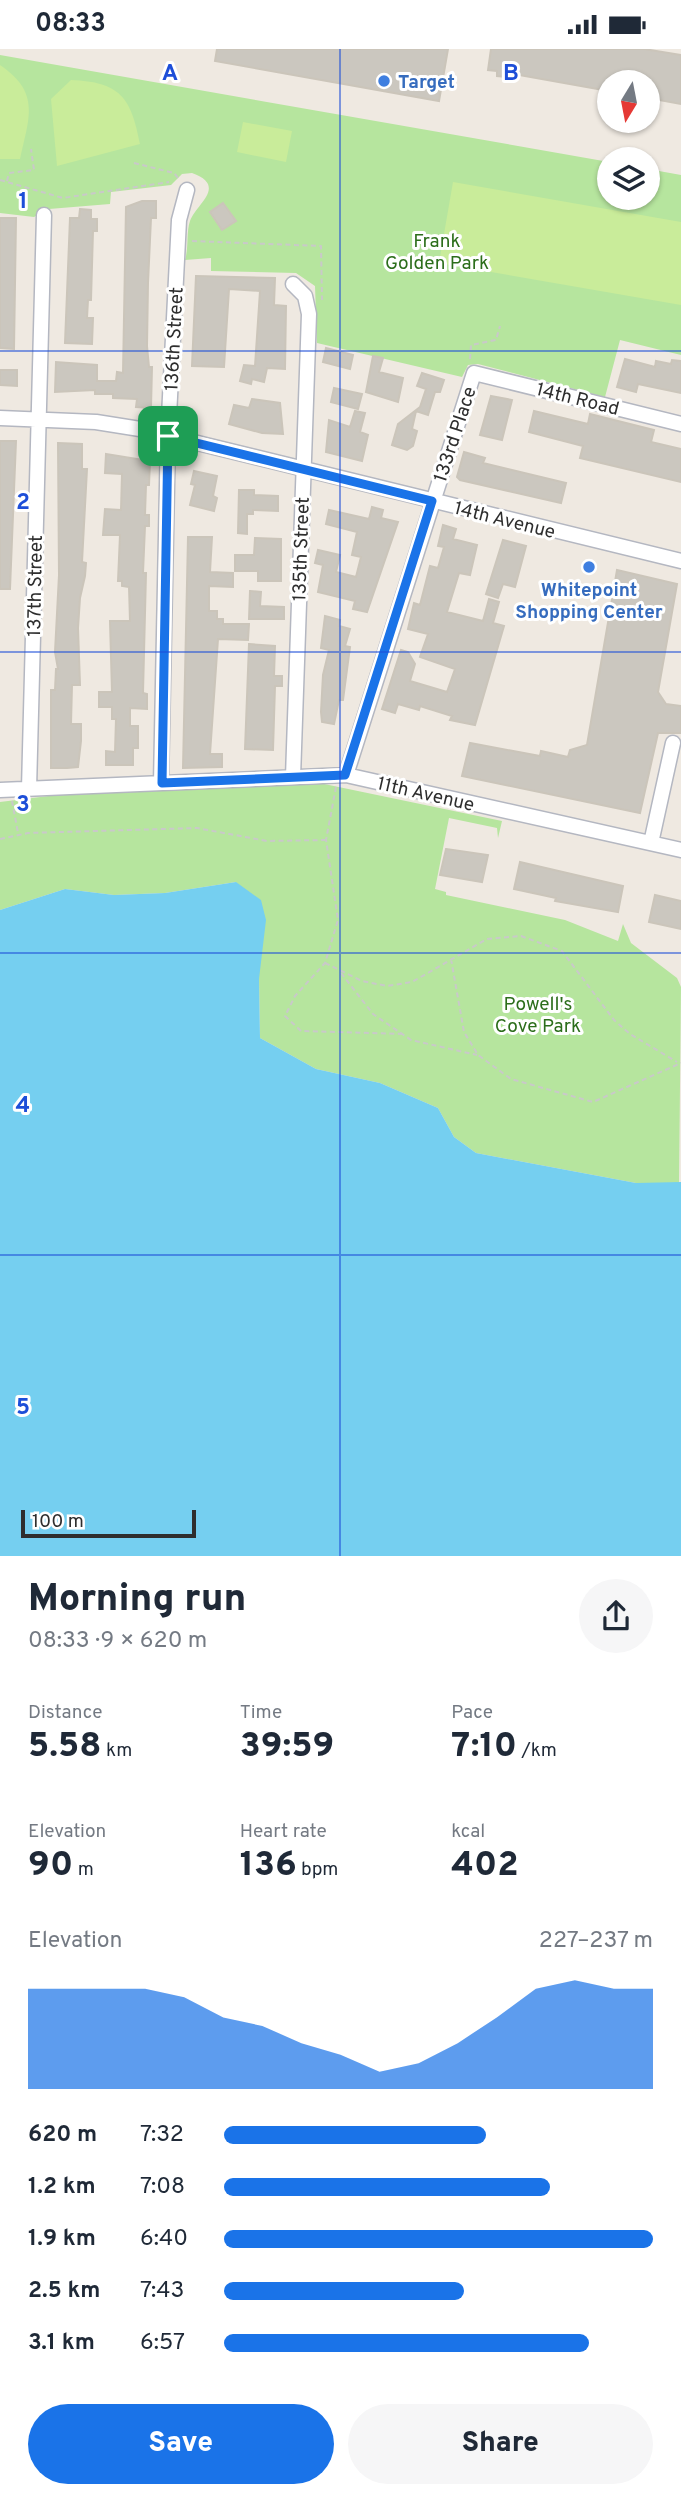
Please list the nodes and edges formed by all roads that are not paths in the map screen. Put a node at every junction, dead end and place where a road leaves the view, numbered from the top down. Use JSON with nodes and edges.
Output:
{"nodes":[{"id":1,"x":187,"y":190,"type":"dead end"},
{"id":2,"x":44,"y":215,"type":"dead end"},
{"id":3,"x":293,"y":284,"type":"dead end"},
{"id":4,"x":472,"y":368,"type":"joint"},
{"id":5,"x":0,"y":418,"type":"edge"},
{"id":6,"x":37,"y":419,"type":"junction"},
{"id":7,"x":681,"y":424,"type":"edge"},
{"id":8,"x":168,"y":436,"type":"junction"},
{"id":9,"x":303,"y":469,"type":"junction"},
{"id":10,"x":432,"y":501,"type":"junction"},
{"id":11,"x":681,"y":561,"type":"edge"},
{"id":12,"x":673,"y":743,"type":"dead end"},
{"id":13,"x":341,"y":775,"type":"junction"},
{"id":14,"x":293,"y":777,"type":"junction"},
{"id":15,"x":162,"y":783,"type":"junction"},
{"id":16,"x":29,"y":789,"type":"junction"},
{"id":17,"x":5,"y":790,"type":"edge"},
{"id":18,"x":651,"y":843,"type":"junction"},
{"id":19,"x":681,"y":850,"type":"edge"}],
"edges":[{"from":1,"to":8,"type":"street","name":"136th Street"},
{"from":2,"to":6,"type":"street","name":"137th Street"},
{"from":3,"to":9,"type":"street","name":"135th Street"},
{"from":4,"to":7,"type":"street","name":"14th Road"},
{"from":4,"to":10,"type":"street","name":"133rd Place"},
{"from":5,"to":6,"type":"street","name":"14th Avenue"},
{"from":6,"to":8,"type":"street","name":"14th Avenue"},
{"from":6,"to":16,"type":"street","name":"137th Street"},
{"from":8,"to":9,"type":"street","name":"14th Avenue"},
{"from":8,"to":15,"type":"street","name":"136th Street"},
{"from":9,"to":10,"type":"street","name":"14th Avenue"},
{"from":9,"to":14,"type":"street","name":"135th Street"},
{"from":10,"to":11,"type":"street","name":"14th Avenue"},
{"from":10,"to":13,"type":"street","name":"133rd Place"},
{"from":12,"to":18,"type":"street"},
{"from":13,"to":14,"type":"street","name":"11th Avenue"},
{"from":13,"to":18,"type":"street","name":"11th Avenue"},
{"from":14,"to":15,"type":"street","name":"11th Avenue"},
{"from":15,"to":16,"type":"street","name":"11th Avenue"},
{"from":16,"to":17,"type":"street","name":"11th Avenue"},
{"from":18,"to":19,"type":"street","name":"11th Avenue"}]}
